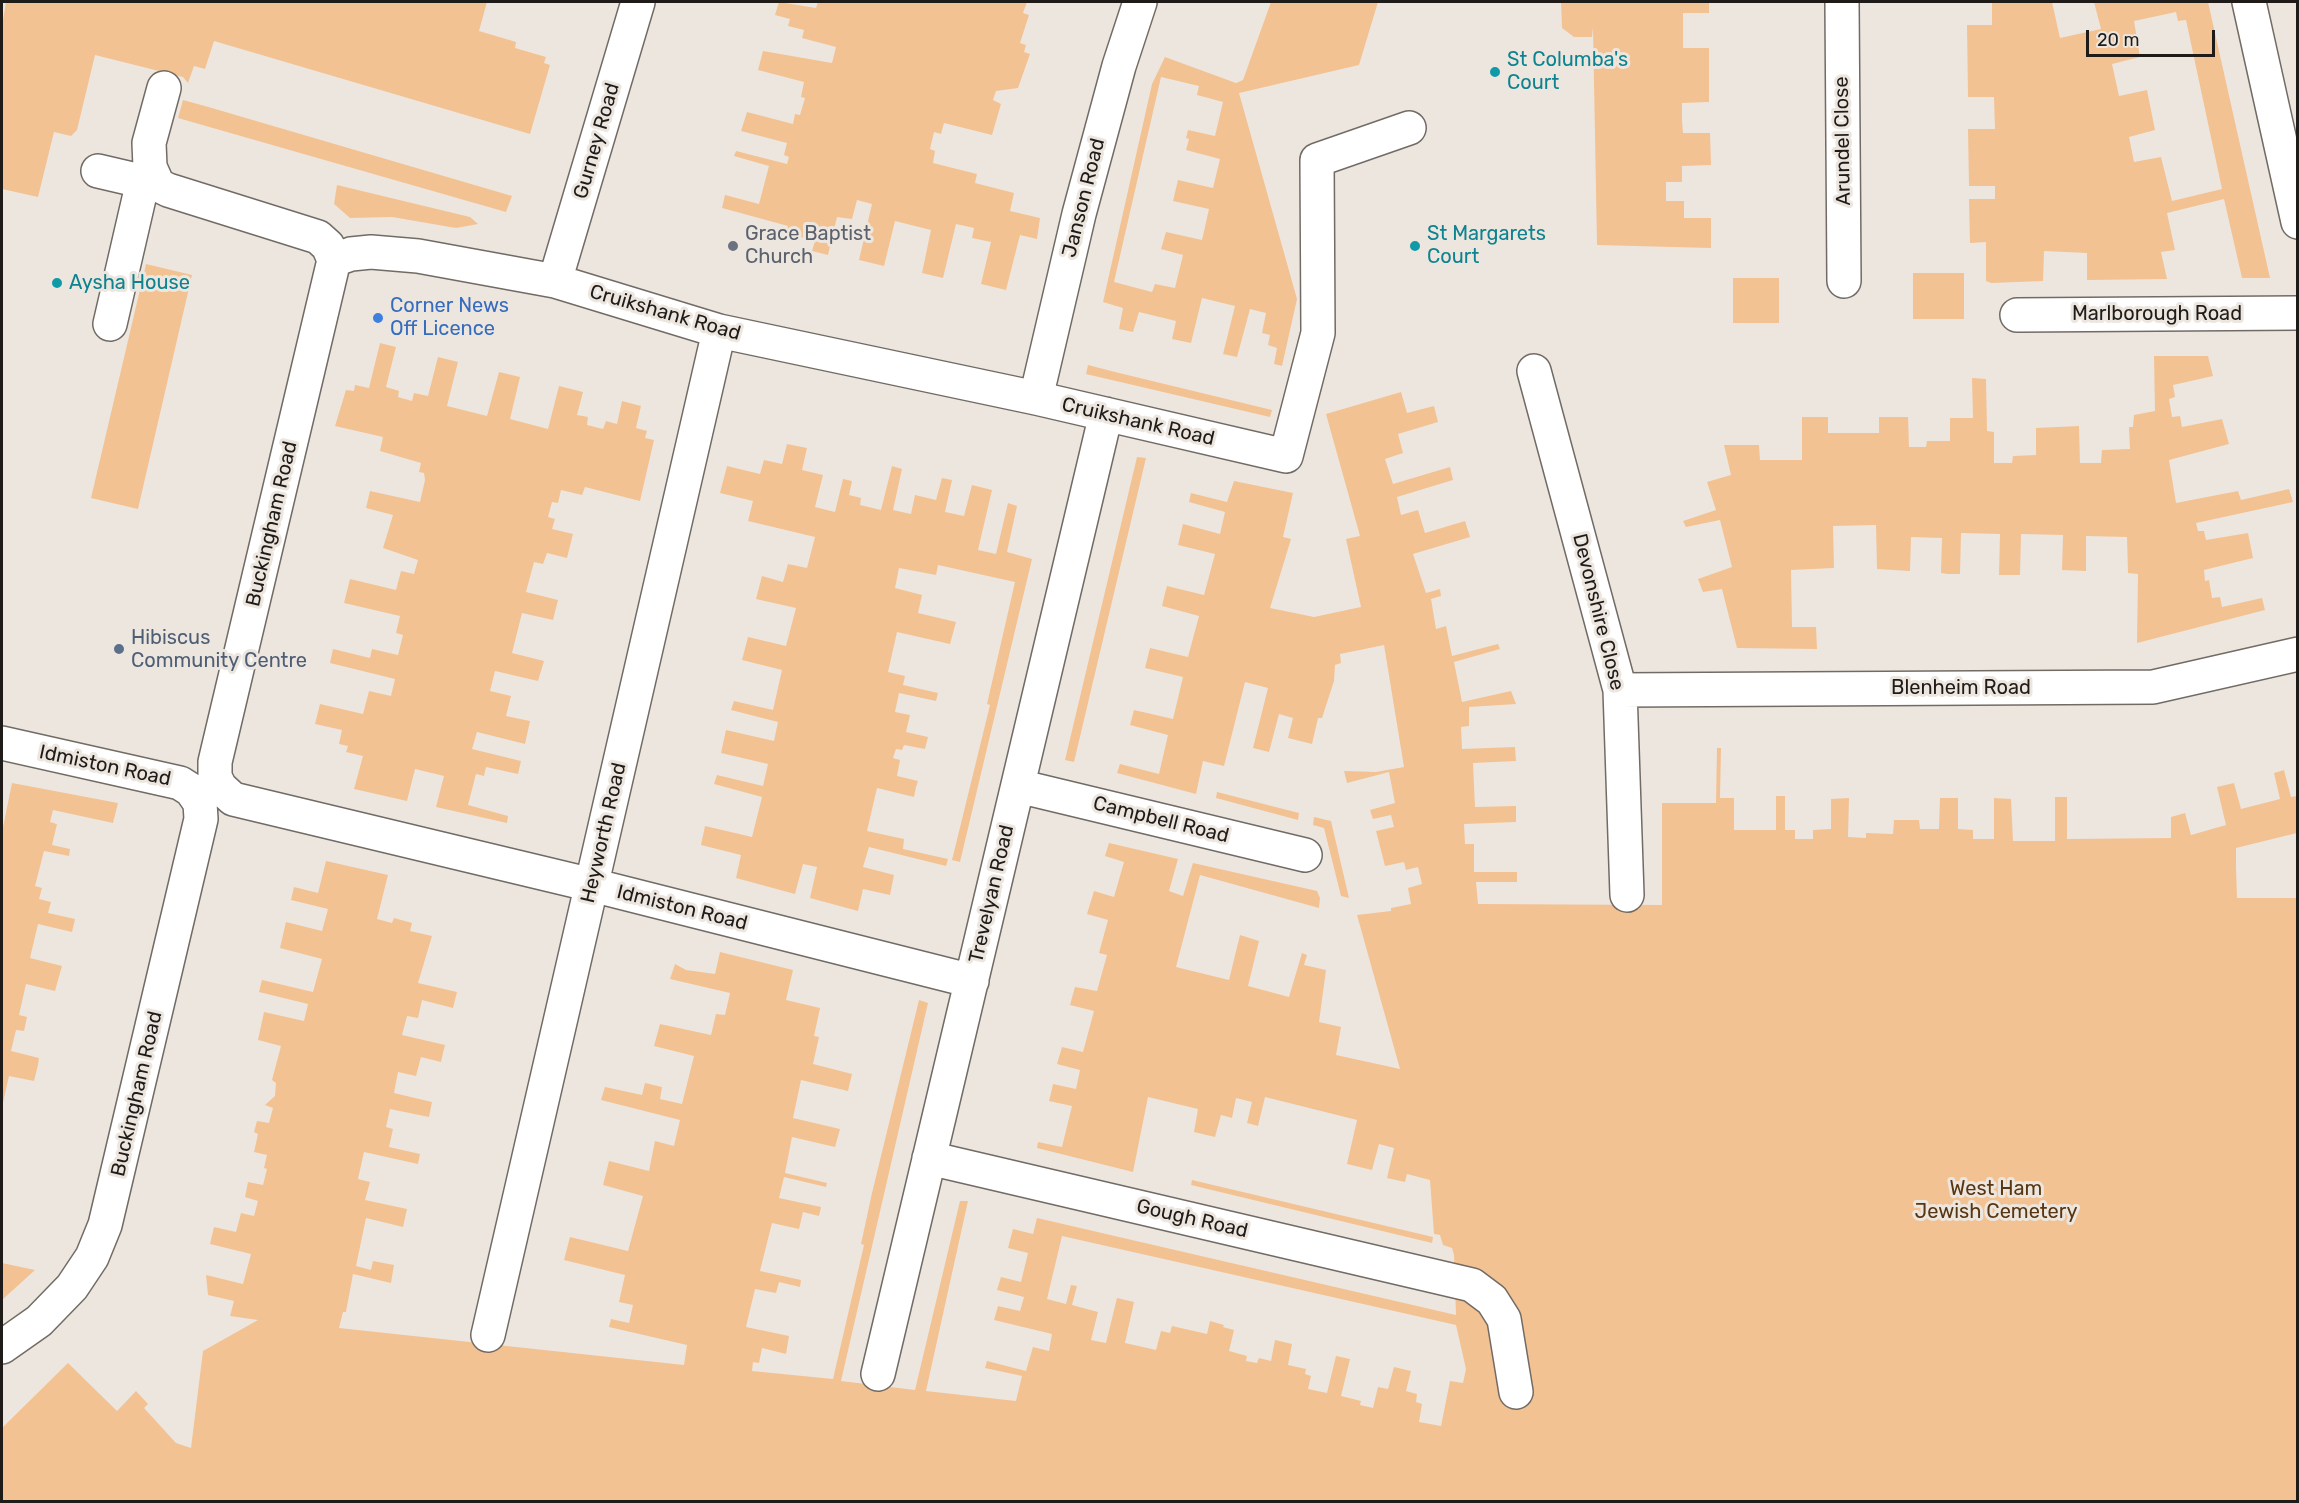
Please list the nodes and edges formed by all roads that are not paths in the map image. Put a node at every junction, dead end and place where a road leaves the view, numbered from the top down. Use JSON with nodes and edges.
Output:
{"nodes":[{"id":1,"x":638,"y":2,"type":"edge"},
{"id":2,"x":1140,"y":2,"type":"edge"},
{"id":3,"x":1842,"y":2,"type":"edge"},
{"id":4,"x":2249,"y":2,"type":"edge"},
{"id":5,"x":164,"y":88,"type":"dead end"},
{"id":6,"x":1409,"y":128,"type":"dead end"},
{"id":7,"x":98,"y":171,"type":"dead end"},
{"id":8,"x":151,"y":183,"type":"junction"},
{"id":9,"x":2298,"y":222,"type":"edge"},
{"id":10,"x":334,"y":260,"type":"junction"},
{"id":11,"x":555,"y":281,"type":"junction"},
{"id":12,"x":1845,"y":281,"type":"dead end"},
{"id":13,"x":2298,"y":313,"type":"edge"},
{"id":14,"x":2017,"y":315,"type":"dead end"},
{"id":15,"x":110,"y":324,"type":"dead end"},
{"id":16,"x":719,"y":331,"type":"junction"},
{"id":17,"x":1534,"y":371,"type":"dead end"},
{"id":18,"x":1036,"y":398,"type":"junction"},
{"id":19,"x":1106,"y":414,"type":"junction"},
{"id":20,"x":2298,"y":654,"type":"edge"},
{"id":21,"x":1620,"y":690,"type":"junction"},
{"id":22,"x":2,"y":743,"type":"edge"},
{"id":23,"x":1018,"y":786,"type":"junction"},
{"id":24,"x":210,"y":795,"type":"junction"},
{"id":25,"x":1305,"y":855,"type":"dead end"},
{"id":26,"x":592,"y":885,"type":"junction"},
{"id":27,"x":1627,"y":895,"type":"dead end"},
{"id":28,"x":972,"y":981,"type":"junction"},
{"id":29,"x":929,"y":1158,"type":"junction"},
{"id":30,"x":488,"y":1335,"type":"dead end"},
{"id":31,"x":2,"y":1347,"type":"edge"},
{"id":32,"x":878,"y":1374,"type":"dead end"},
{"id":33,"x":1516,"y":1392,"type":"dead end"}],
"edges":[{"from":1,"to":11,"type":"street","name":"Gurney Road"},
{"from":2,"to":18,"type":"street","name":"Janson Road"},
{"from":3,"to":12,"type":"street","name":"Arundel Close"},
{"from":4,"to":9,"type":"street"},
{"from":5,"to":8,"type":"street"},
{"from":6,"to":19,"type":"street","name":"Cruikshank Road"},
{"from":7,"to":8,"type":"street"},
{"from":8,"to":10,"type":"street"},
{"from":8,"to":15,"type":"street"},
{"from":10,"to":11,"type":"street","name":"Cruikshank Road"},
{"from":10,"to":24,"type":"street","name":"Buckingham Road"},
{"from":11,"to":16,"type":"street","name":"Cruikshank Road"},
{"from":13,"to":14,"type":"street","name":"Marlborough Road"},
{"from":16,"to":18,"type":"street","name":"Cruikshank Road"},
{"from":16,"to":26,"type":"street","name":"Heyworth Road"},
{"from":17,"to":21,"type":"street","name":"Devonshire Close"},
{"from":18,"to":19,"type":"street","name":"Cruikshank Road"},
{"from":19,"to":23,"type":"street","name":"Trevelyan Road"},
{"from":20,"to":21,"type":"street","name":"Blenheim Road"},
{"from":21,"to":27,"type":"street","name":"Devonshire Close"},
{"from":22,"to":24,"type":"street","name":"Idmiston Road"},
{"from":23,"to":25,"type":"street","name":"Campbell Road"},
{"from":23,"to":28,"type":"street","name":"Trevelyan Road"},
{"from":24,"to":26,"type":"street","name":"Idmiston Road"},
{"from":24,"to":31,"type":"street","name":"Buckingham Road"},
{"from":26,"to":28,"type":"street","name":"Idmiston Road"},
{"from":26,"to":30,"type":"street","name":"Heyworth Road"},
{"from":28,"to":29,"type":"street","name":"Trevelyan Road"},
{"from":29,"to":32,"type":"street","name":"Trevelyan Road"},
{"from":29,"to":33,"type":"street","name":"Gough Road"}]}
